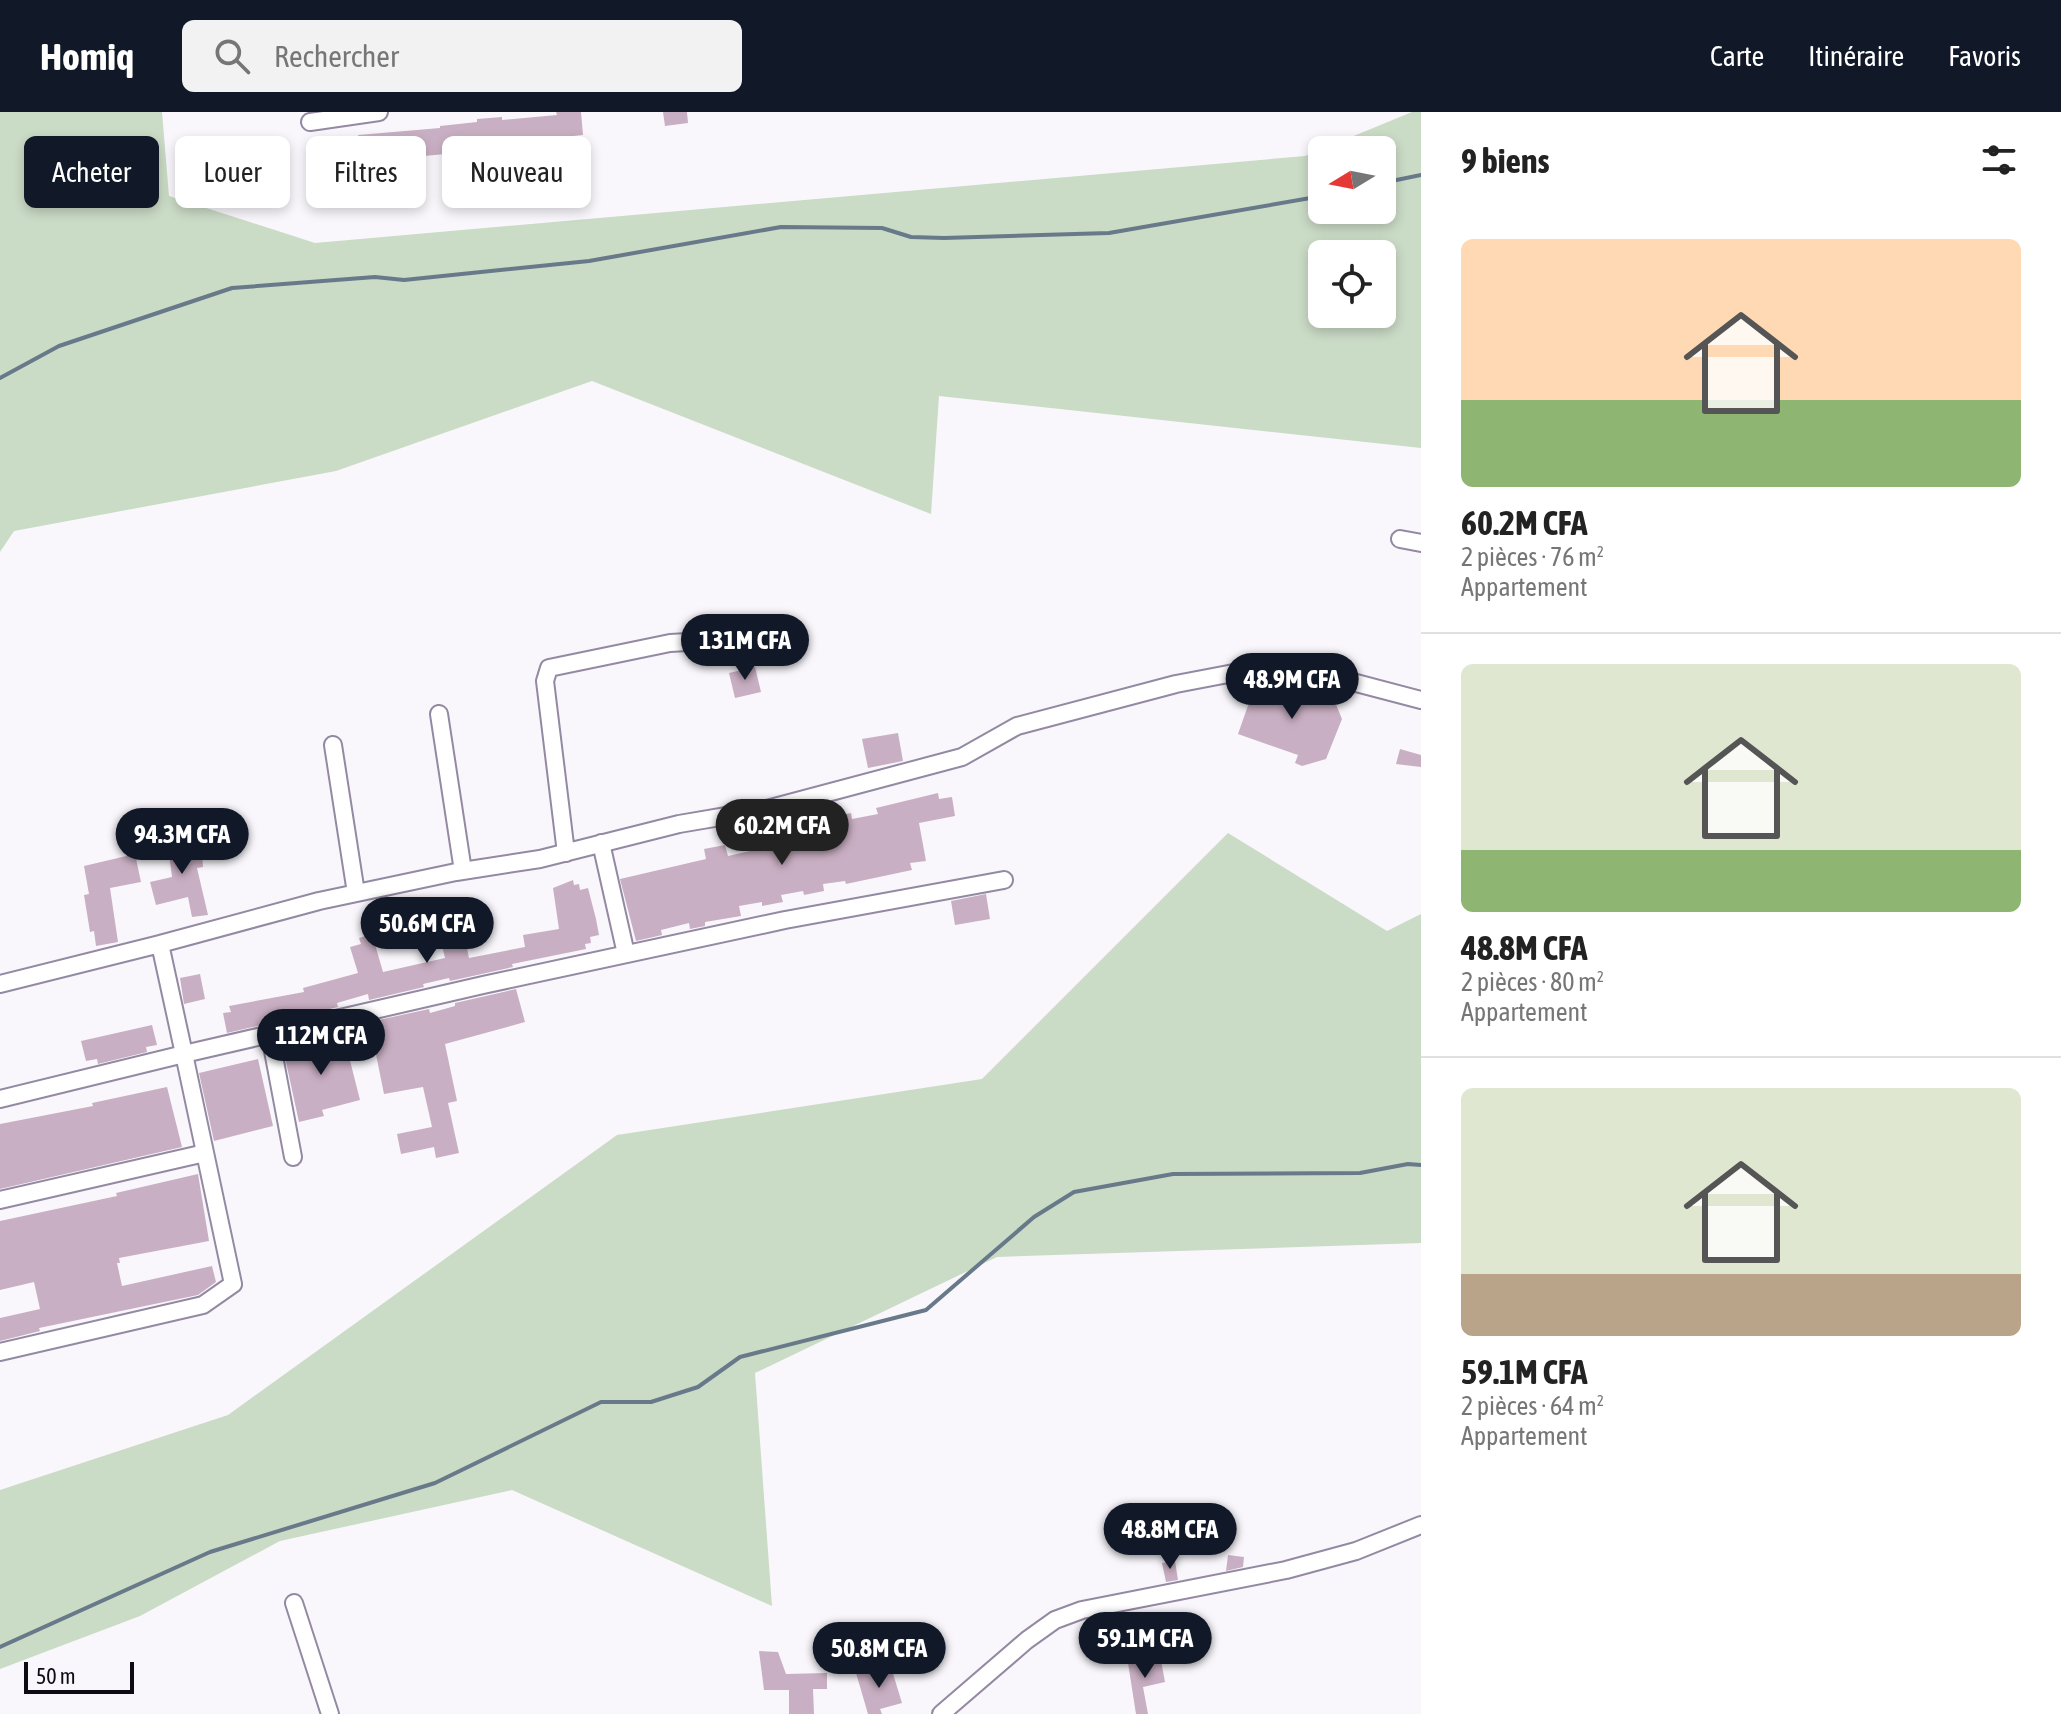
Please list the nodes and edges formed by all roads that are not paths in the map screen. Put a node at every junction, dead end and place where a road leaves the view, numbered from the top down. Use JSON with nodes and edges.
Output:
{"nodes":[{"id":1,"x":379,"y":112,"type":"edge"},
{"id":2,"x":310,"y":122,"type":"dead end"},
{"id":3,"x":1400,"y":539,"type":"dead end"},
{"id":4,"x":1421,"y":543,"type":"edge"},
{"id":5,"x":706,"y":641,"type":"dead end"},
{"id":6,"x":1421,"y":700,"type":"edge"},
{"id":7,"x":439,"y":714,"type":"dead end"},
{"id":8,"x":333,"y":745,"type":"dead end"},
{"id":9,"x":601,"y":843,"type":"junction"},
{"id":10,"x":566,"y":853,"type":"junction"},
{"id":11,"x":463,"y":871,"type":"junction"},
{"id":12,"x":1004,"y":880,"type":"dead end"},
{"id":13,"x":356,"y":893,"type":"junction"},
{"id":14,"x":160,"y":944,"type":"junction"},
{"id":15,"x":626,"y":954,"type":"junction"},
{"id":16,"x":0,"y":984,"type":"edge"},
{"id":17,"x":270,"y":1035,"type":"junction"},
{"id":18,"x":184,"y":1054,"type":"junction"},
{"id":19,"x":0,"y":1099,"type":"edge"},
{"id":20,"x":205,"y":1153,"type":"junction"},
{"id":21,"x":293,"y":1157,"type":"dead end"},
{"id":22,"x":0,"y":1200,"type":"edge"},
{"id":23,"x":0,"y":1352,"type":"edge"},
{"id":24,"x":1421,"y":1525,"type":"edge"},
{"id":25,"x":294,"y":1603,"type":"dead end"},
{"id":26,"x":330,"y":1714,"type":"edge"},
{"id":27,"x":941,"y":1714,"type":"edge"}],
"edges":[{"from":1,"to":2,"type":"street"},
{"from":3,"to":4,"type":"street"},
{"from":5,"to":10,"type":"street"},
{"from":6,"to":9,"type":"street"},
{"from":7,"to":11,"type":"street"},
{"from":8,"to":13,"type":"street"},
{"from":9,"to":10,"type":"street"},
{"from":9,"to":15,"type":"street"},
{"from":10,"to":11,"type":"street"},
{"from":11,"to":13,"type":"street"},
{"from":12,"to":15,"type":"street"},
{"from":13,"to":14,"type":"street"},
{"from":14,"to":16,"type":"street"},
{"from":14,"to":18,"type":"street"},
{"from":15,"to":17,"type":"street"},
{"from":17,"to":18,"type":"street"},
{"from":17,"to":21,"type":"street"},
{"from":18,"to":19,"type":"street"},
{"from":18,"to":20,"type":"street"},
{"from":20,"to":22,"type":"street"},
{"from":20,"to":23,"type":"street"},
{"from":24,"to":27,"type":"street"},
{"from":25,"to":26,"type":"street"}]}
